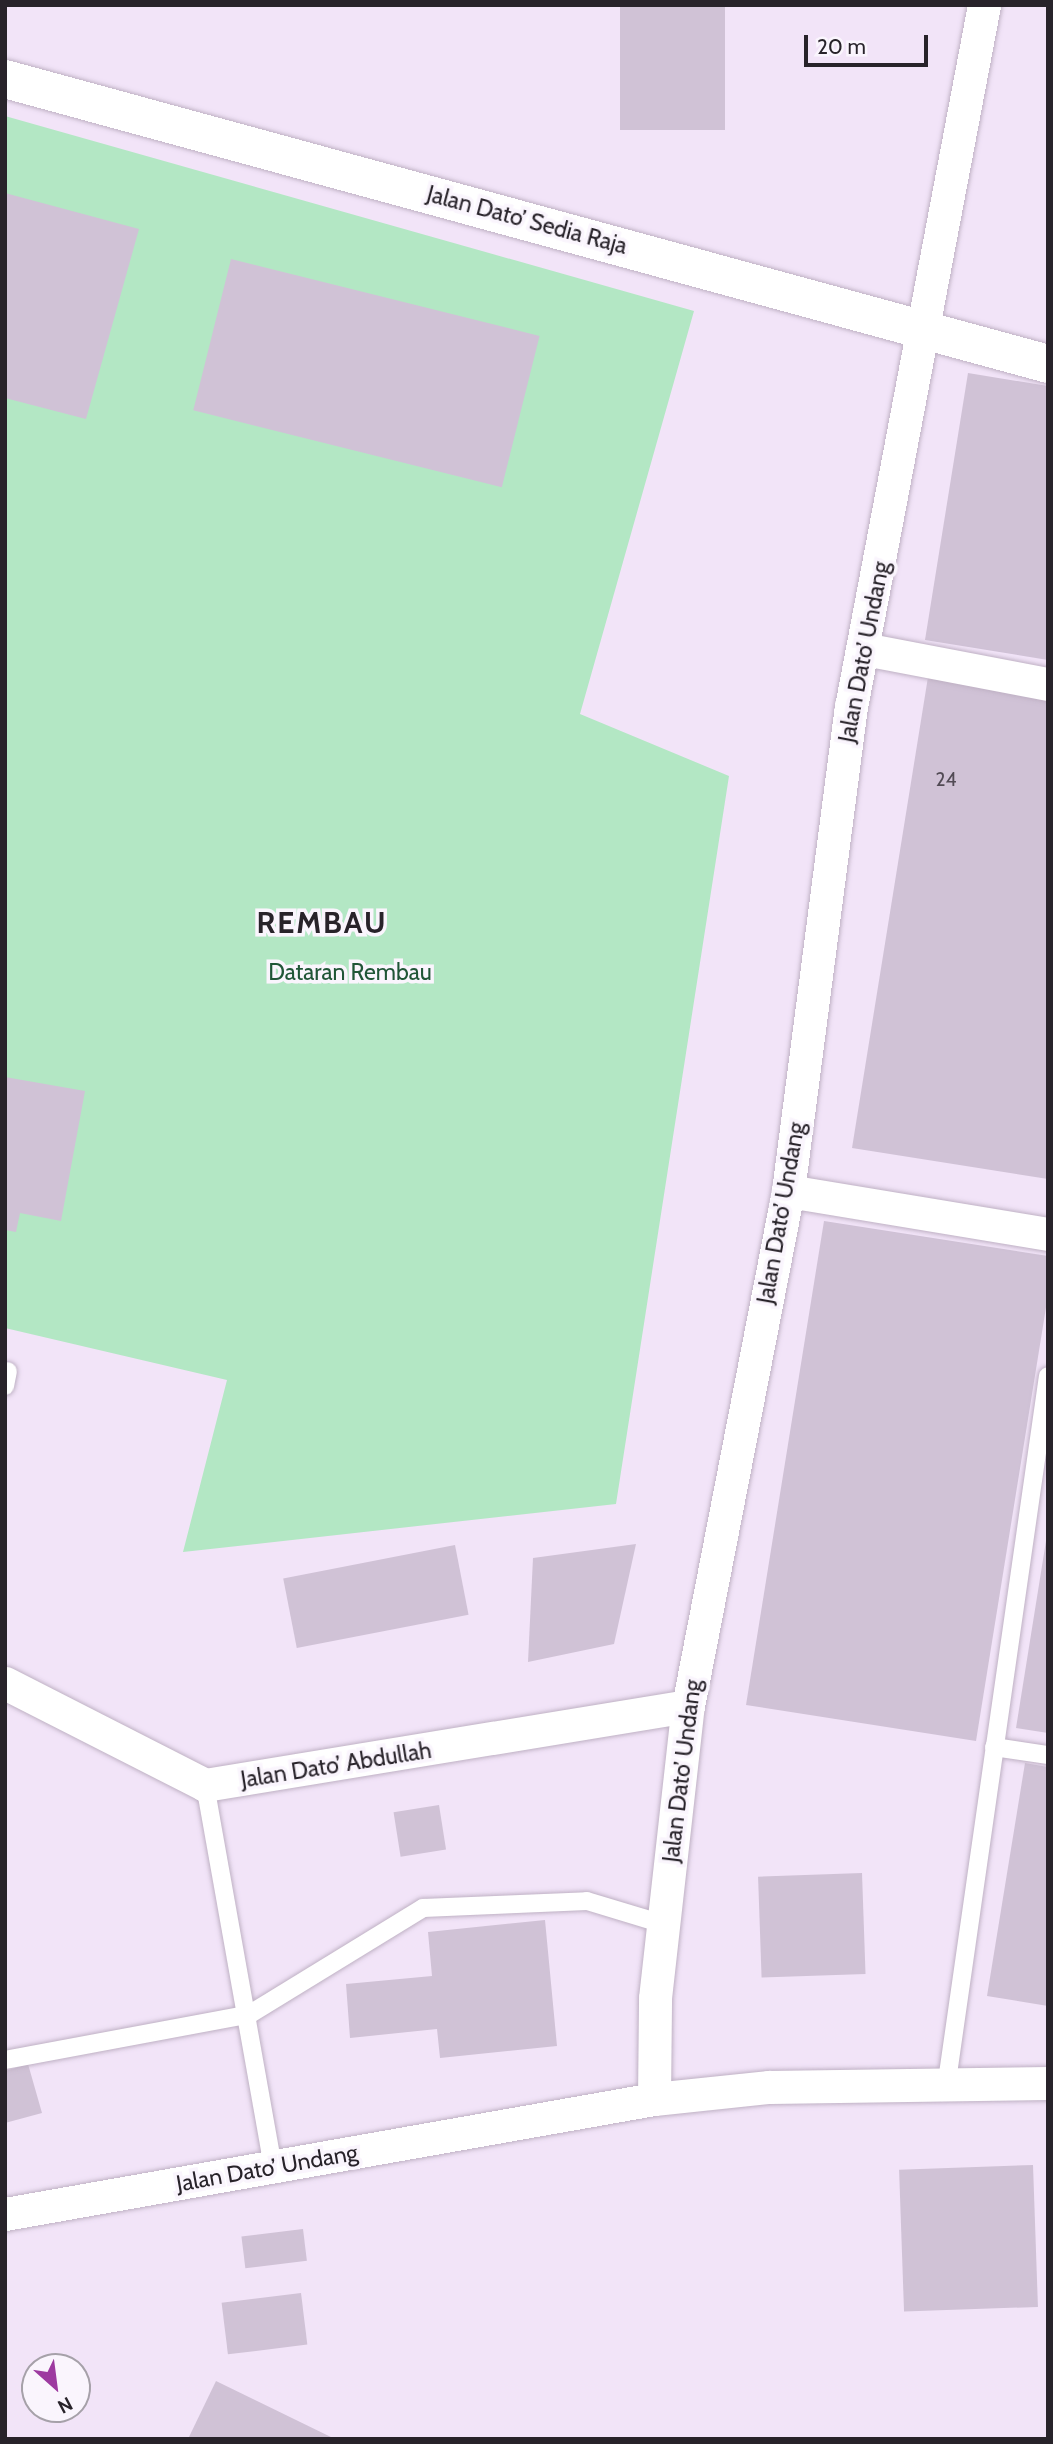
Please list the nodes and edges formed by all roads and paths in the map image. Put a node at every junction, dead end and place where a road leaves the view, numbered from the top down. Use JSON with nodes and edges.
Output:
{"nodes":[{"id":1,"x":984,"y":5,"type":"edge"},
{"id":2,"x":5,"y":79,"type":"edge"},
{"id":3,"x":926,"y":328,"type":"junction"},
{"id":4,"x":1048,"y":364,"type":"edge"},
{"id":5,"x":864,"y":649,"type":"junction"},
{"id":6,"x":1048,"y":684,"type":"edge"},
{"id":7,"x":788,"y":1191,"type":"junction"},
{"id":8,"x":1048,"y":1234,"type":"edge"},
{"id":9,"x":1048,"y":1376,"type":"edge"},
{"id":10,"x":5,"y":1683,"type":"edge"},
{"id":11,"x":688,"y":1706,"type":"junction"},
{"id":12,"x":995,"y":1747,"type":"junction"},
{"id":13,"x":1048,"y":1755,"type":"edge"},
{"id":14,"x":205,"y":1785,"type":"junction"},
{"id":15,"x":663,"y":1924,"type":"junction"},
{"id":16,"x":250,"y":2014,"type":"junction"},
{"id":17,"x":5,"y":2060,"type":"edge"},
{"id":18,"x":947,"y":2081,"type":"junction"},
{"id":19,"x":1048,"y":2083,"type":"edge"},
{"id":20,"x":654,"y":2099,"type":"junction"},
{"id":21,"x":273,"y":2167,"type":"junction"},
{"id":22,"x":5,"y":2214,"type":"edge"}],
"edges":[{"from":1,"to":3,"type":"street","name":"Jalan Dato’ Undang"},
{"from":2,"to":3,"type":"street","name":"Jalan Dato’ Sedia Raja"},
{"from":3,"to":4,"type":"street","name":"Jalan Dato’ Sedia Raja"},
{"from":3,"to":5,"type":"street","name":"Jalan Dato’ Undang"},
{"from":5,"to":6,"type":"street"},
{"from":5,"to":7,"type":"street","name":"Jalan Dato’ Undang"},
{"from":7,"to":8,"type":"street"},
{"from":7,"to":11,"type":"street","name":"Jalan Dato’ Undang"},
{"from":9,"to":12,"type":"lane"},
{"from":10,"to":14,"type":"street"},
{"from":11,"to":14,"type":"street","name":"Jalan Dato’ Abdullah"},
{"from":11,"to":15,"type":"street","name":"Jalan Dato’ Undang"},
{"from":12,"to":13,"type":"lane"},
{"from":12,"to":18,"type":"lane"},
{"from":14,"to":16,"type":"lane"},
{"from":15,"to":16,"type":"lane"},
{"from":15,"to":20,"type":"street","name":"Jalan Dato’ Undang"},
{"from":16,"to":17,"type":"lane"},
{"from":16,"to":21,"type":"lane"},
{"from":18,"to":19,"type":"street","name":"Jalan Dato’ Undang"},
{"from":18,"to":20,"type":"street","name":"Jalan Dato’ Undang"},
{"from":20,"to":21,"type":"street","name":"Jalan Dato’ Undang"},
{"from":21,"to":22,"type":"street","name":"Jalan Dato’ Undang"}]}
